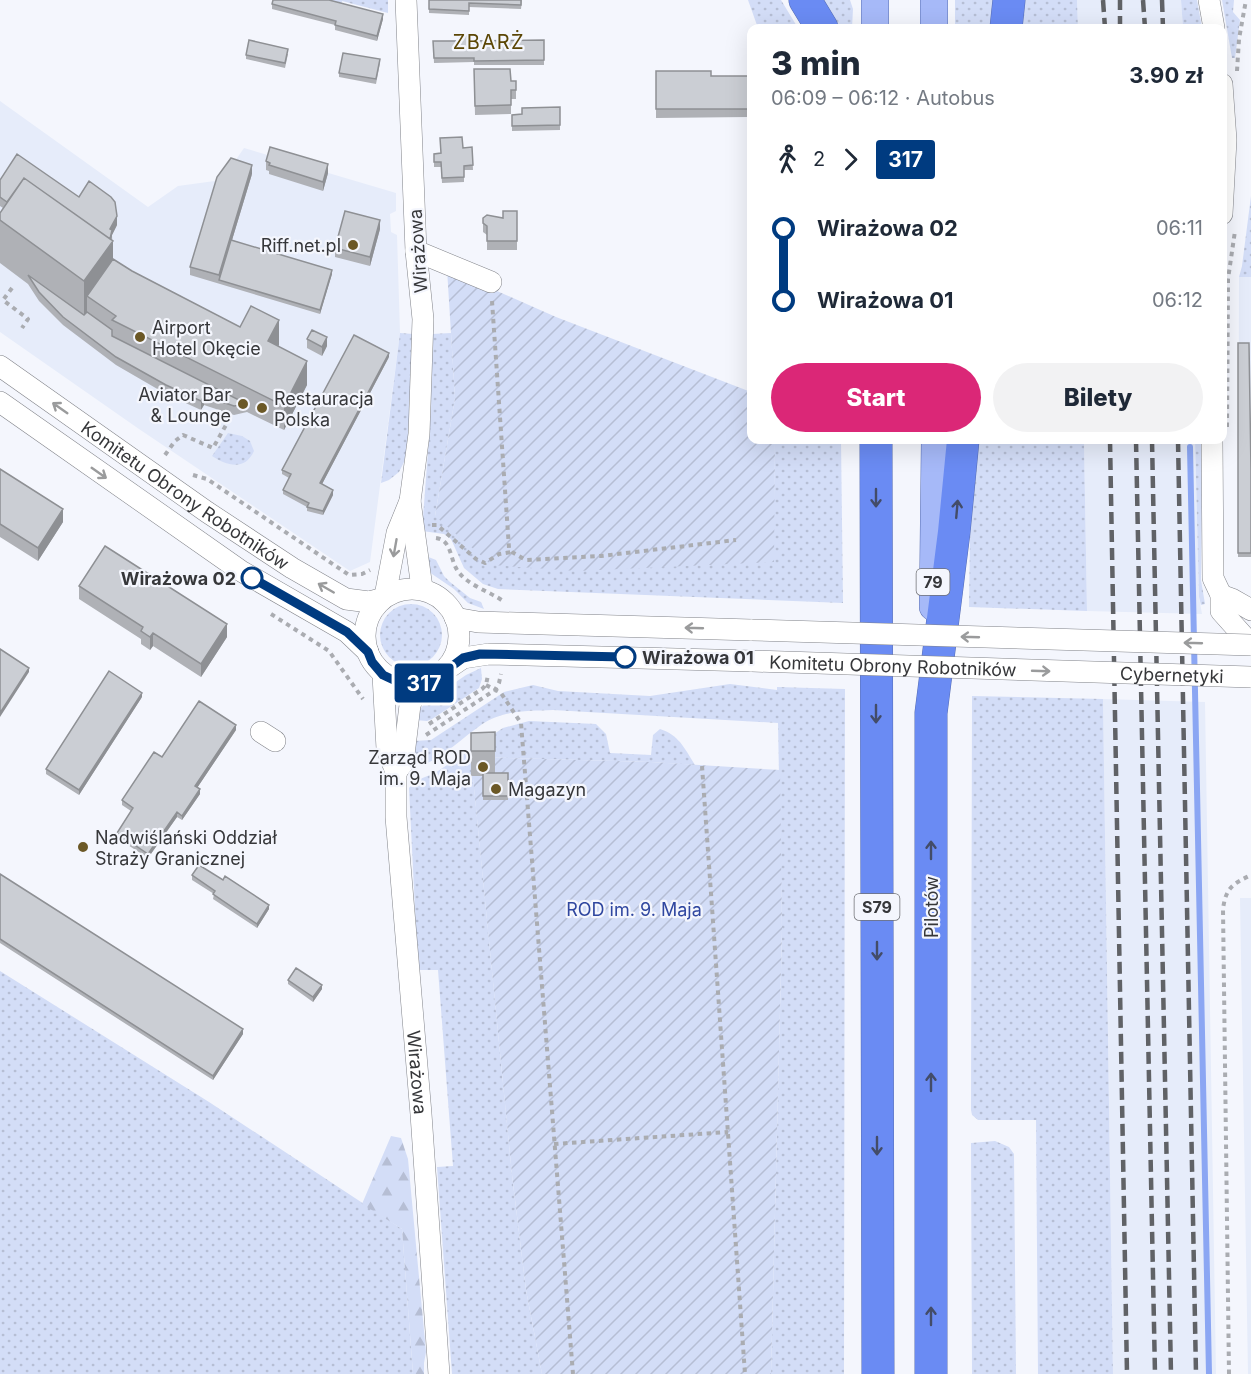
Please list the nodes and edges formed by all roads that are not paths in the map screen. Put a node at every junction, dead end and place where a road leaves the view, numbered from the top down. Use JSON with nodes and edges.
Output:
{"nodes":[{"id":1,"x":406,"y":0,"type":"edge"},
{"id":2,"x":805,"y":0,"type":"edge"},
{"id":3,"x":867,"y":0,"type":"edge"},
{"id":4,"x":875,"y":0,"type":"edge"},
{"id":5,"x":934,"y":0,"type":"edge"},
{"id":6,"x":1009,"y":0,"type":"edge"},
{"id":7,"x":1209,"y":0,"type":"edge"},
{"id":8,"x":820,"y":24,"type":"edge"},
{"id":9,"x":874,"y":24,"type":"edge"},
{"id":10,"x":875,"y":24,"type":"edge"},
{"id":11,"x":934,"y":24,"type":"edge"},
{"id":12,"x":1006,"y":24,"type":"edge"},
{"id":13,"x":1213,"y":24,"type":"edge"},
{"id":14,"x":1230,"y":79,"type":"edge"},
{"id":15,"x":1227,"y":125,"type":"edge"},
{"id":16,"x":1227,"y":167,"type":"edge"},
{"id":17,"x":1229,"y":220,"type":"edge"},
{"id":18,"x":416,"y":251,"type":"junction"},
{"id":19,"x":491,"y":291,"type":"road end"},
{"id":20,"x":0,"y":366,"type":"edge"},
{"id":21,"x":0,"y":402,"type":"edge"},
{"id":22,"x":876,"y":444,"type":"edge"},
{"id":23,"x":935,"y":444,"type":"edge"},
{"id":24,"x":963,"y":444,"type":"edge"},
{"id":25,"x":1220,"y":444,"type":"edge"},
{"id":26,"x":410,"y":501,"type":"junction"},
{"id":27,"x":422,"y":588,"type":"junction"},
{"id":28,"x":1221,"y":595,"type":"junction"},
{"id":29,"x":383,"y":598,"type":"junction"},
{"id":30,"x":1251,"y":610,"type":"edge"},
{"id":31,"x":455,"y":618,"type":"junction"},
{"id":32,"x":1091,"y":640,"type":"joint"},
{"id":33,"x":1251,"y":643,"type":"edge"},
{"id":34,"x":368,"y":652,"type":"junction"},
{"id":35,"x":447,"y":669,"type":"junction"},
{"id":36,"x":1091,"y":673,"type":"joint"},
{"id":37,"x":383,"y":675,"type":"junction"},
{"id":38,"x":1251,"y":677,"type":"edge"},
{"id":39,"x":418,"y":685,"type":"junction"},
{"id":40,"x":931,"y":713,"type":"junction"},
{"id":41,"x":396,"y":772,"type":"junction"},
{"id":42,"x":439,"y":1374,"type":"edge"},
{"id":43,"x":878,"y":1374,"type":"edge"},
{"id":44,"x":931,"y":1374,"type":"edge"}],
"edges":[{"from":1,"to":18,"type":"street","name":"Wirażowa"},
{"from":2,"to":8,"type":"highway"},
{"from":3,"to":9,"type":"street"},
{"from":4,"to":10,"type":"main road"},
{"from":5,"to":11,"type":"main road"},
{"from":6,"to":12,"type":"highway"},
{"from":7,"to":13,"type":"street"},
{"from":14,"to":15,"type":"street"},
{"from":16,"to":17,"type":"street"},
{"from":18,"to":19,"type":"street"},
{"from":18,"to":26,"type":"street","name":"Wirażowa"},
{"from":29,"to":20,"type":"street","name":"Komitetu Obrony Robotników","one_way":true},
{"from":21,"to":34,"type":"street","name":"Komitetu Obrony Robotników","one_way":true},
{"from":22,"to":43,"type":"highway","number":"S79","one_way":true},
{"from":23,"to":40,"type":"main road","name":"Pilotów","number":"79"},
{"from":40,"to":24,"type":"highway","one_way":true},
{"from":25,"to":28,"type":"street"},
{"from":26,"to":27,"type":"street","name":"Wirażowa"},
{"from":26,"to":29,"type":"street","name":"Wirażowa","one_way":true},
{"from":27,"to":29,"type":"street"},
{"from":27,"to":31,"type":"street"},
{"from":28,"to":30,"type":"street"},
{"from":28,"to":33,"type":"street"},
{"from":29,"to":34,"type":"street"},
{"from":32,"to":31,"type":"street","name":"Komitetu Obrony Robotników","one_way":true,"bridge":true},
{"from":31,"to":35,"type":"street"},
{"from":33,"to":32,"type":"street","name":"Cybernetyki","one_way":true,"bridge":true},
{"from":34,"to":37,"type":"street"},
{"from":35,"to":36,"type":"street","name":"Komitetu Obrony Robotników","one_way":true,"bridge":true},
{"from":35,"to":39,"type":"street"},
{"from":36,"to":38,"type":"street","name":"Cybernetyki","bridge":true},
{"from":37,"to":39,"type":"street"},
{"from":37,"to":41,"type":"street","name":"Wirażowa"},
{"from":39,"to":41,"type":"street","name":"Wirażowa"},
{"from":44,"to":40,"type":"highway","name":"Pilotów","one_way":true},
{"from":41,"to":42,"type":"street","name":"Wirażowa"}]}
